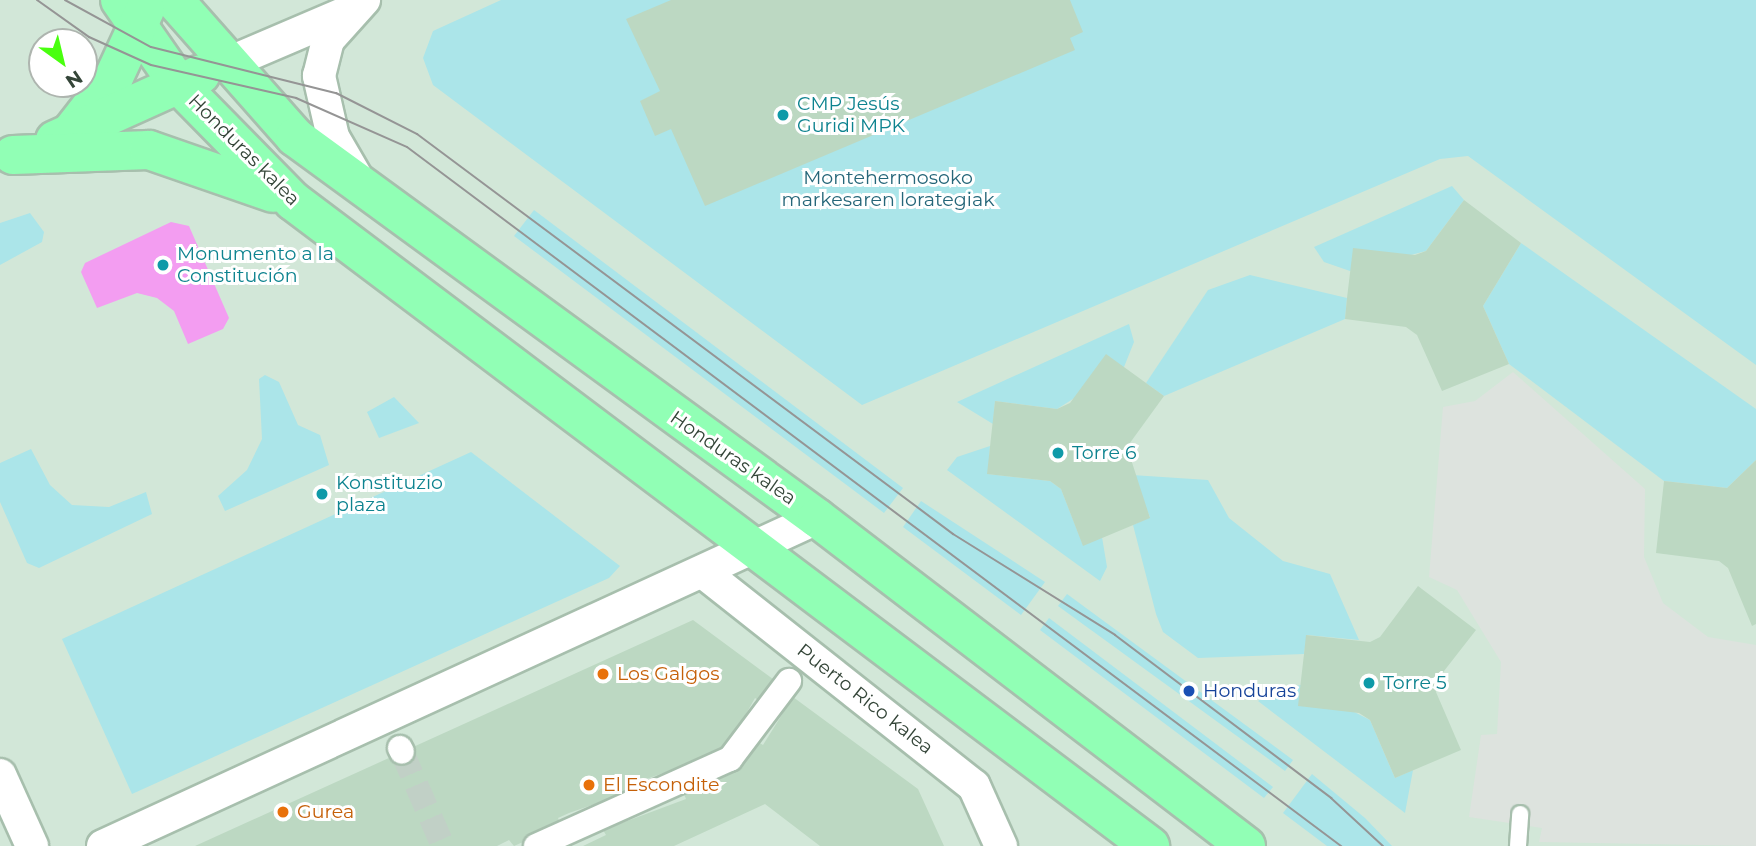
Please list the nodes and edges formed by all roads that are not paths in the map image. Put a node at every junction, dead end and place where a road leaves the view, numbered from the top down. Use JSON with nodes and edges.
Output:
{"nodes":[{"id":1,"x":174,"y":0,"type":"edge"},
{"id":2,"x":356,"y":6,"type":"edge"},
{"id":3,"x":136,"y":9,"type":"edge"},
{"id":4,"x":226,"y":64,"type":"junction"},
{"id":5,"x":179,"y":85,"type":"junction"},
{"id":6,"x":71,"y":133,"type":"junction"},
{"id":7,"x":7,"y":157,"type":"edge"},
{"id":8,"x":358,"y":181,"type":"junction"},
{"id":9,"x":293,"y":201,"type":"junction"},
{"id":10,"x":817,"y":518,"type":"junction"},
{"id":11,"x":749,"y":546,"type":"junction"},
{"id":12,"x":703,"y":572,"type":"junction"},
{"id":13,"x":789,"y":681,"type":"dead end"},
{"id":14,"x":0,"y":775,"type":"edge"},
{"id":15,"x":1520,"y":814,"type":"dead end"},
{"id":16,"x":32,"y":846,"type":"edge"},
{"id":17,"x":103,"y":846,"type":"edge"},
{"id":18,"x":536,"y":846,"type":"edge"},
{"id":19,"x":1002,"y":846,"type":"edge"},
{"id":20,"x":1150,"y":846,"type":"edge"},
{"id":21,"x":1246,"y":846,"type":"edge"},
{"id":22,"x":1518,"y":846,"type":"edge"}],
"edges":[{"from":1,"to":4,"type":"main road","name":"Honduras kalea"},
{"from":2,"to":4,"type":"street"},
{"from":2,"to":8,"type":"street"},
{"from":3,"to":5,"type":"main road","name":"Honduras kalea"},
{"from":3,"to":6,"type":"main road"},
{"from":4,"to":5,"type":"main road"},
{"from":4,"to":8,"type":"main road","name":"Honduras kalea"},
{"from":5,"to":6,"type":"main road"},
{"from":5,"to":9,"type":"main road","name":"Honduras kalea"},
{"from":6,"to":7,"type":"main road"},
{"from":7,"to":9,"type":"main road"},
{"from":8,"to":10,"type":"main road","name":"Honduras kalea"},
{"from":9,"to":11,"type":"main road","name":"Honduras kalea"},
{"from":10,"to":11,"type":"street"},
{"from":10,"to":21,"type":"main road","name":"Honduras kalea"},
{"from":11,"to":12,"type":"street"},
{"from":11,"to":20,"type":"main road","name":"Honduras kalea"},
{"from":12,"to":17,"type":"street"},
{"from":12,"to":19,"type":"street","name":"Puerto Rico kalea"},
{"from":13,"to":18,"type":"street"},
{"from":14,"to":16,"type":"street"},
{"from":15,"to":22,"type":"lane"}]}
